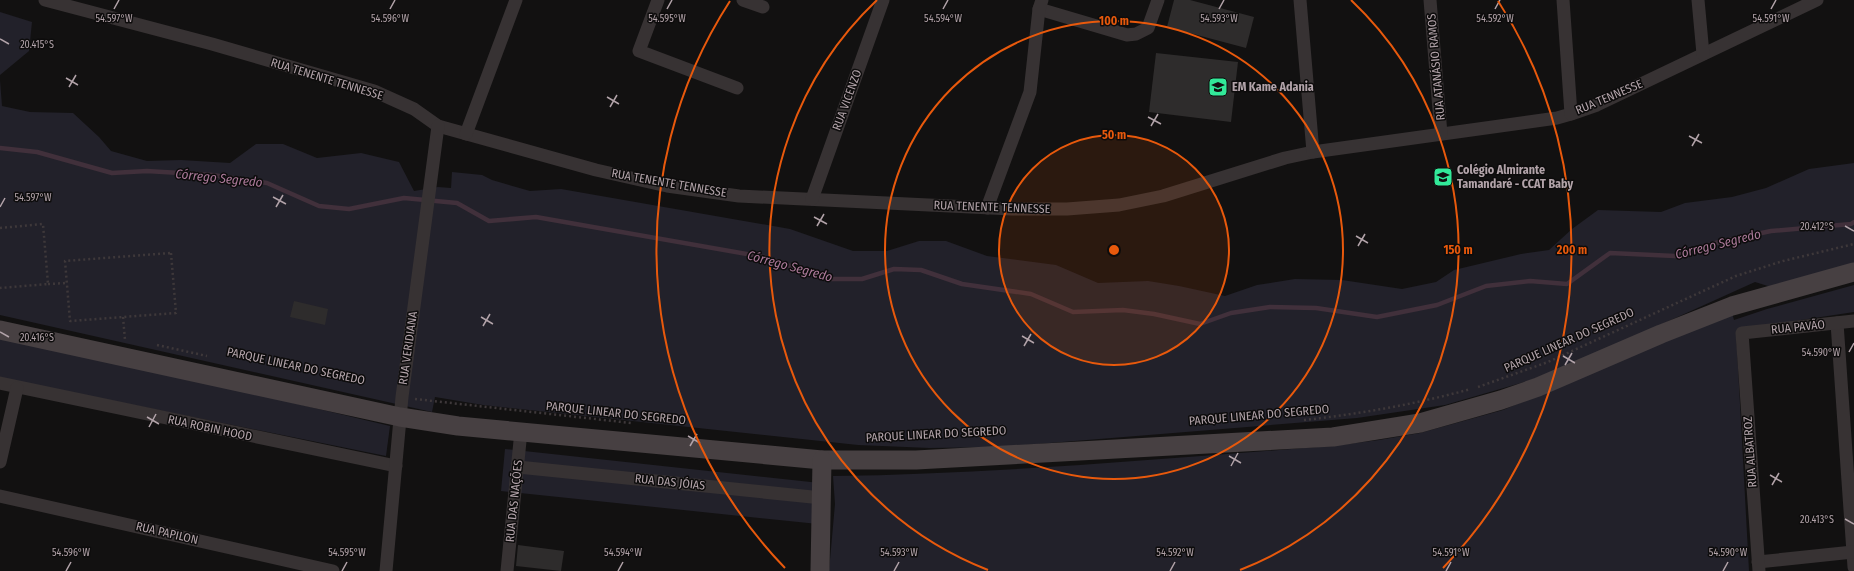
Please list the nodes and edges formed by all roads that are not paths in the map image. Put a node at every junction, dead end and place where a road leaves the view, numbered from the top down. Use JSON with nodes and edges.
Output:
{"nodes":[{"id":1,"x":45,"y":0,"type":"edge"},
{"id":2,"x":516,"y":0,"type":"edge"},
{"id":3,"x":658,"y":0,"type":"edge"},
{"id":4,"x":743,"y":0,"type":"edge"},
{"id":5,"x":883,"y":0,"type":"edge"},
{"id":6,"x":1158,"y":0,"type":"edge"},
{"id":7,"x":1300,"y":0,"type":"edge"},
{"id":8,"x":1430,"y":0,"type":"edge"},
{"id":9,"x":1563,"y":0,"type":"edge"},
{"id":10,"x":1698,"y":0,"type":"edge"},
{"id":11,"x":1817,"y":0,"type":"edge"},
{"id":12,"x":1041,"y":4,"type":"edge"},
{"id":13,"x":764,"y":7,"type":"dead end"},
{"id":14,"x":1703,"y":54,"type":"junction"},
{"id":15,"x":738,"y":88,"type":"dead end"},
{"id":16,"x":1571,"y":114,"type":"junction"},
{"id":17,"x":438,"y":126,"type":"junction"},
{"id":18,"x":466,"y":134,"type":"junction"},
{"id":19,"x":1442,"y":134,"type":"junction"},
{"id":20,"x":1313,"y":152,"type":"junction"},
{"id":21,"x":812,"y":199,"type":"junction"},
{"id":22,"x":987,"y":208,"type":"junction"},
{"id":23,"x":1854,"y":272,"type":"edge"},
{"id":24,"x":1854,"y":321,"type":"edge"},
{"id":25,"x":1837,"y":323,"type":"junction"},
{"id":26,"x":0,"y":330,"type":"edge"},
{"id":27,"x":1742,"y":333,"type":"joint"},
{"id":28,"x":0,"y":383,"type":"edge"},
{"id":29,"x":17,"y":388,"type":"junction"},
{"id":30,"x":400,"y":417,"type":"junction"},
{"id":31,"x":521,"y":431,"type":"junction"},
{"id":32,"x":822,"y":460,"type":"junction"},
{"id":33,"x":0,"y":462,"type":"edge"},
{"id":34,"x":396,"y":466,"type":"junction"},
{"id":35,"x":518,"y":467,"type":"junction"},
{"id":36,"x":0,"y":496,"type":"edge"},
{"id":37,"x":822,"y":498,"type":"junction"},
{"id":38,"x":1853,"y":552,"type":"junction"},
{"id":39,"x":1758,"y":567,"type":"edge"},
{"id":40,"x":1854,"y":567,"type":"edge"},
{"id":41,"x":333,"y":571,"type":"edge"},
{"id":42,"x":386,"y":571,"type":"edge"},
{"id":43,"x":507,"y":571,"type":"edge"},
{"id":44,"x":820,"y":571,"type":"edge"}],
"edges":[{"from":1,"to":17,"type":"street","name":"RUA TENENTE TENNESSE"},
{"from":2,"to":18,"type":"street"},
{"from":3,"to":15,"type":"street"},
{"from":4,"to":13,"type":"street"},
{"from":5,"to":21,"type":"street","name":"RUA VICENZO"},
{"from":6,"to":12,"type":"street"},
{"from":7,"to":20,"type":"street"},
{"from":8,"to":19,"type":"street","name":"RUA ATANÁSIO RAMOS"},
{"from":9,"to":16,"type":"street"},
{"from":10,"to":14,"type":"street"},
{"from":11,"to":14,"type":"street","name":"RUA TENNESSE"},
{"from":12,"to":22,"type":"street"},
{"from":14,"to":16,"type":"street","name":"RUA TENNESSE"},
{"from":16,"to":19,"type":"street","name":"RUA TENNESSE"},
{"from":17,"to":18,"type":"street","name":"RUA TENENTE TENNESSE"},
{"from":17,"to":30,"type":"street","name":"RUA VERIDIANA"},
{"from":18,"to":21,"type":"street","name":"RUA TENENTE TENNESSE"},
{"from":19,"to":20,"type":"street","name":"RUA TENNESSE"},
{"from":20,"to":22,"type":"street","name":"RUA TENENTE TENNESSE"},
{"from":21,"to":22,"type":"street","name":"RUA TENENTE TENNESSE"},
{"from":23,"to":32,"type":"main road"},
{"from":24,"to":25,"type":"street","name":"RUA PAVÃO"},
{"from":25,"to":27,"type":"street","name":"RUA PAVÃO"},
{"from":25,"to":38,"type":"street"},
{"from":26,"to":30,"type":"main road"},
{"from":27,"to":39,"type":"street","name":"RUA ALBATROZ"},
{"from":28,"to":29,"type":"street","name":"RUA ROBIN HOOD"},
{"from":29,"to":33,"type":"street"},
{"from":29,"to":34,"type":"street","name":"RUA ROBIN HOOD"},
{"from":30,"to":31,"type":"main road"},
{"from":30,"to":34,"type":"street","name":"RUA VERIDIANA"},
{"from":31,"to":32,"type":"main road"},
{"from":31,"to":35,"type":"street","name":"RUA DAS NAÇÕES"},
{"from":32,"to":37,"type":"main road"},
{"from":34,"to":42,"type":"street","name":"RUA VERIDIANA"},
{"from":35,"to":37,"type":"street","name":"RUA DAS JÓIAS"},
{"from":35,"to":43,"type":"street","name":"RUA DAS NAÇÕES"},
{"from":36,"to":41,"type":"street","name":"RUA PAPILON"},
{"from":37,"to":44,"type":"main road"},
{"from":38,"to":39,"type":"street"},
{"from":38,"to":40,"type":"street"}]}
